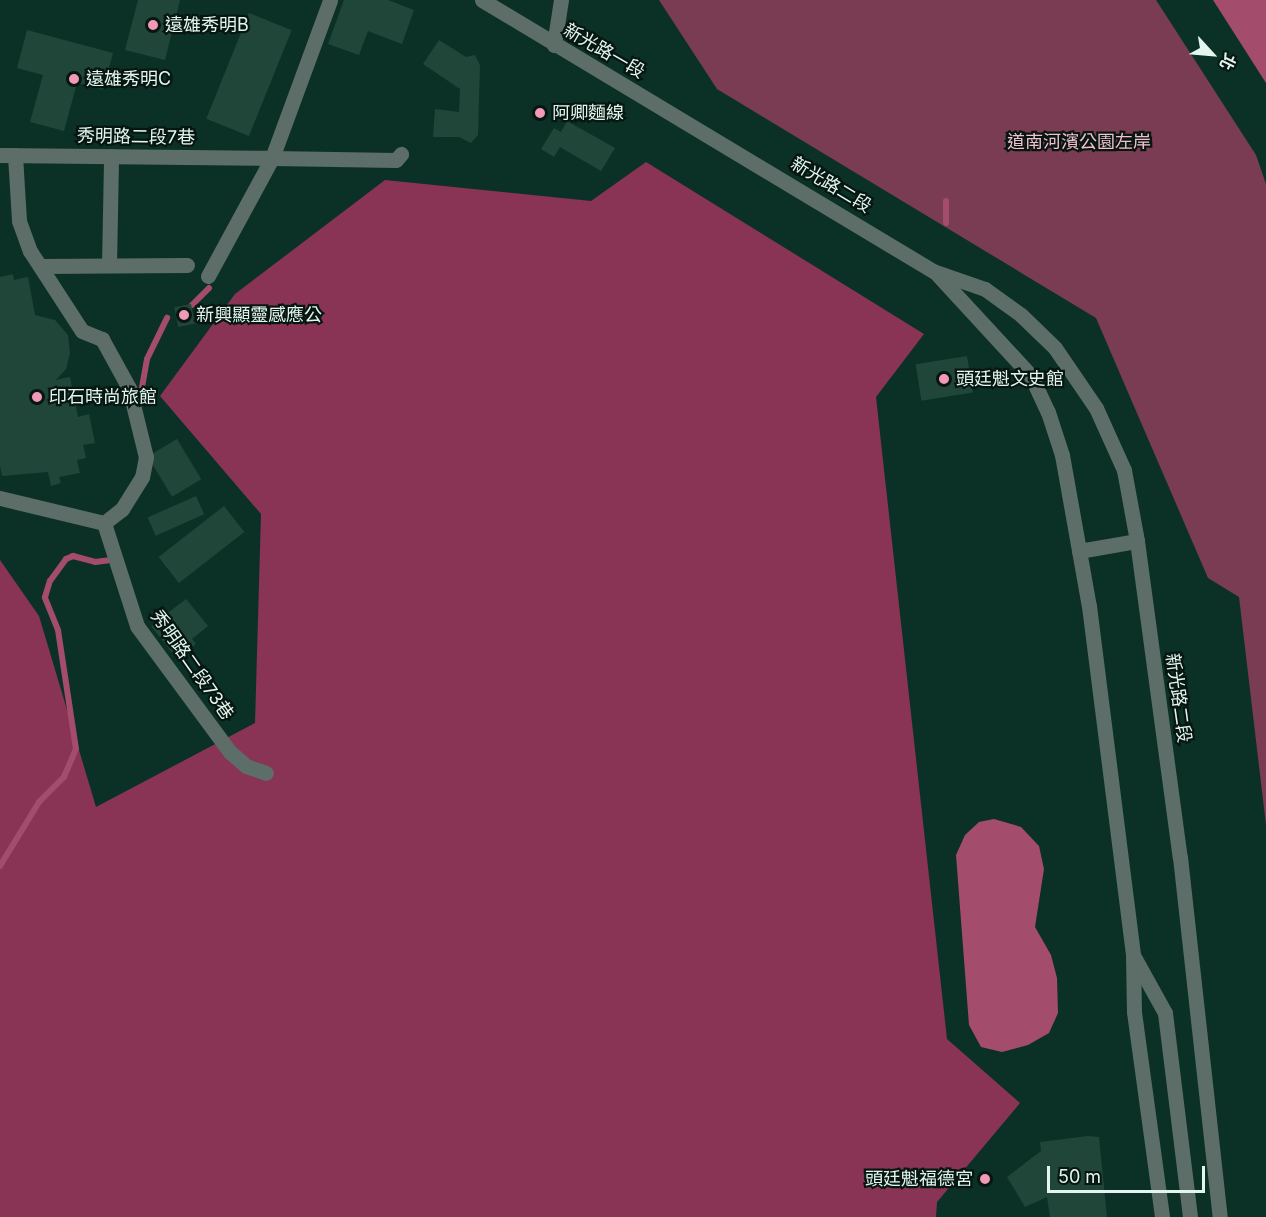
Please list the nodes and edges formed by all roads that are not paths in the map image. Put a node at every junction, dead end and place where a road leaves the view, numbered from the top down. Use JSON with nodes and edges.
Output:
{"nodes":[{"id":1,"x":330,"y":0,"type":"edge"},
{"id":2,"x":482,"y":0,"type":"edge"},
{"id":3,"x":561,"y":0,"type":"edge"},
{"id":4,"x":554,"y":45,"type":"junction"},
{"id":5,"x":707,"y":133,"type":"joint"},
{"id":6,"x":401,"y":154,"type":"dead end"},
{"id":7,"x":7,"y":155,"type":"edge"},
{"id":8,"x":111,"y":156,"type":"junction"},
{"id":9,"x":273,"y":158,"type":"junction"},
{"id":10,"x":188,"y":265,"type":"dead end"},
{"id":11,"x":40,"y":266,"type":"junction"},
{"id":12,"x":109,"y":266,"type":"junction"},
{"id":13,"x":933,"y":271,"type":"junction"},
{"id":14,"x":208,"y":276,"type":"dead end"},
{"id":15,"x":0,"y":498,"type":"edge"},
{"id":16,"x":104,"y":523,"type":"junction"},
{"id":17,"x":1137,"y":541,"type":"junction"},
{"id":18,"x":1079,"y":551,"type":"junction"},
{"id":19,"x":266,"y":773,"type":"dead end"},
{"id":20,"x":1133,"y":954,"type":"junction"},
{"id":21,"x":1162,"y":1217,"type":"edge"},
{"id":22,"x":1190,"y":1217,"type":"edge"},
{"id":23,"x":1220,"y":1217,"type":"edge"}],
"edges":[{"from":1,"to":9,"type":"street"},
{"from":2,"to":4,"type":"street","name":"新光路一段"},
{"from":3,"to":4,"type":"street"},
{"from":4,"to":5,"type":"street","name":"新光路一段"},
{"from":5,"to":13,"type":"street","name":"新光路二段"},
{"from":6,"to":9,"type":"street","name":"秀明路二段7巷"},
{"from":7,"to":8,"type":"street","name":"秀明路二段7巷"},
{"from":7,"to":11,"type":"street"},
{"from":8,"to":9,"type":"street","name":"秀明路二段7巷"},
{"from":8,"to":12,"type":"street"},
{"from":9,"to":14,"type":"street"},
{"from":10,"to":12,"type":"street"},
{"from":11,"to":12,"type":"street"},
{"from":11,"to":16,"type":"street"},
{"from":13,"to":17,"type":"street","name":"新光路二段"},
{"from":13,"to":18,"type":"street","name":"新光路二段"},
{"from":15,"to":16,"type":"street"},
{"from":16,"to":19,"type":"street","name":"秀明路二段73巷"},
{"from":17,"to":18,"type":"street"},
{"from":17,"to":23,"type":"street","name":"新光路二段"},
{"from":18,"to":20,"type":"street","name":"新光路二段"},
{"from":20,"to":21,"type":"street","name":"新光路二段"},
{"from":20,"to":22,"type":"street"}]}
